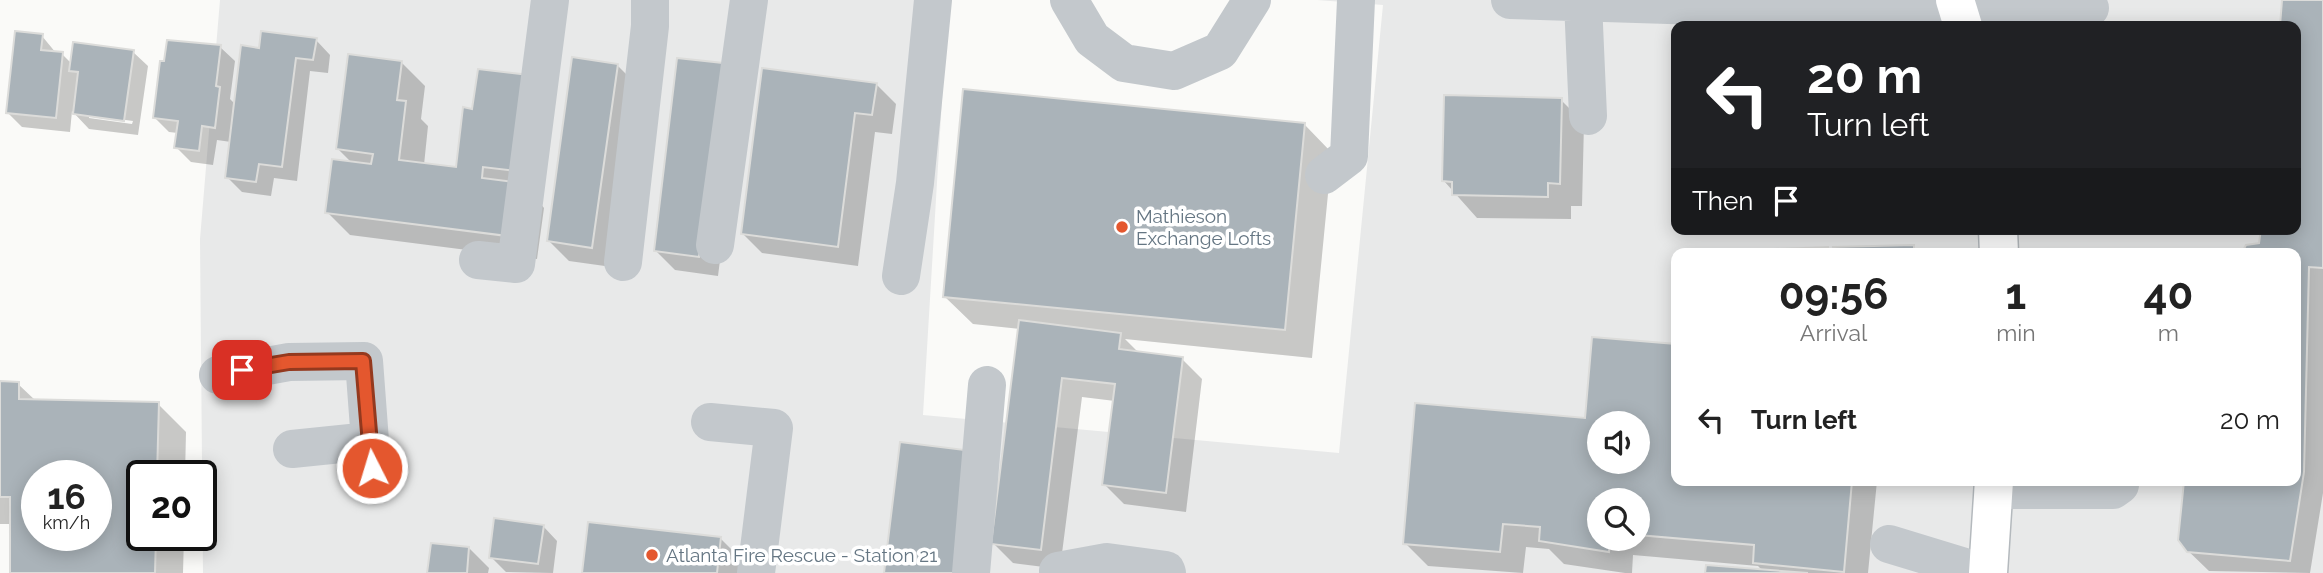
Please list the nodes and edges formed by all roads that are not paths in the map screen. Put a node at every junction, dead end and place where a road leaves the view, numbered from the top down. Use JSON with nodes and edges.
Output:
{"nodes":[{"id":1,"x":550,"y":0,"type":"edge"},
{"id":2,"x":650,"y":0,"type":"edge"},
{"id":3,"x":749,"y":0,"type":"edge"},
{"id":4,"x":933,"y":0,"type":"edge"},
{"id":5,"x":1069,"y":0,"type":"edge"},
{"id":6,"x":1252,"y":0,"type":"edge"},
{"id":7,"x":1356,"y":0,"type":"edge"},
{"id":8,"x":1510,"y":0,"type":"edge"},
{"id":9,"x":1583,"y":2,"type":"junction"},
{"id":10,"x":2090,"y":8,"type":"dead end"},
{"id":11,"x":1959,"y":13,"type":"edge"},
{"id":12,"x":1588,"y":116,"type":"dead end"},
{"id":13,"x":1324,"y":175,"type":"dead end"},
{"id":14,"x":715,"y":245,"type":"dead end"},
{"id":15,"x":478,"y":260,"type":"dead end"},
{"id":16,"x":622,"y":262,"type":"dead end"},
{"id":17,"x":901,"y":276,"type":"dead end"},
{"id":18,"x":218,"y":375,"type":"dead end"},
{"id":19,"x":987,"y":385,"type":"dead end"},
{"id":20,"x":710,"y":422,"type":"dead end"},
{"id":21,"x":292,"y":449,"type":"dead end"},
{"id":22,"x":1993,"y":486,"type":"edge"},
{"id":23,"x":2118,"y":486,"type":"edge"},
{"id":24,"x":1889,"y":544,"type":"dead end"},
{"id":25,"x":1058,"y":571,"type":"dead end"},
{"id":26,"x":1166,"y":572,"type":"edge"},
{"id":27,"x":756,"y":573,"type":"edge"},
{"id":28,"x":971,"y":573,"type":"edge"},
{"id":29,"x":1986,"y":573,"type":"edge"}],
"edges":[{"from":1,"to":15,"type":"street"},
{"from":2,"to":16,"type":"street"},
{"from":3,"to":14,"type":"street"},
{"from":4,"to":17,"type":"street"},
{"from":5,"to":6,"type":"street"},
{"from":7,"to":13,"type":"street"},
{"from":8,"to":9,"type":"street"},
{"from":9,"to":11,"type":"street"},
{"from":9,"to":12,"type":"street"},
{"from":10,"to":11,"type":"street"},
{"from":18,"to":21,"type":"street"},
{"from":19,"to":28,"type":"street"},
{"from":20,"to":27,"type":"street"},
{"from":22,"to":23,"type":"street"},
{"from":22,"to":29,"type":"highway"},
{"from":24,"to":29,"type":"street"},
{"from":25,"to":26,"type":"street"}]}
